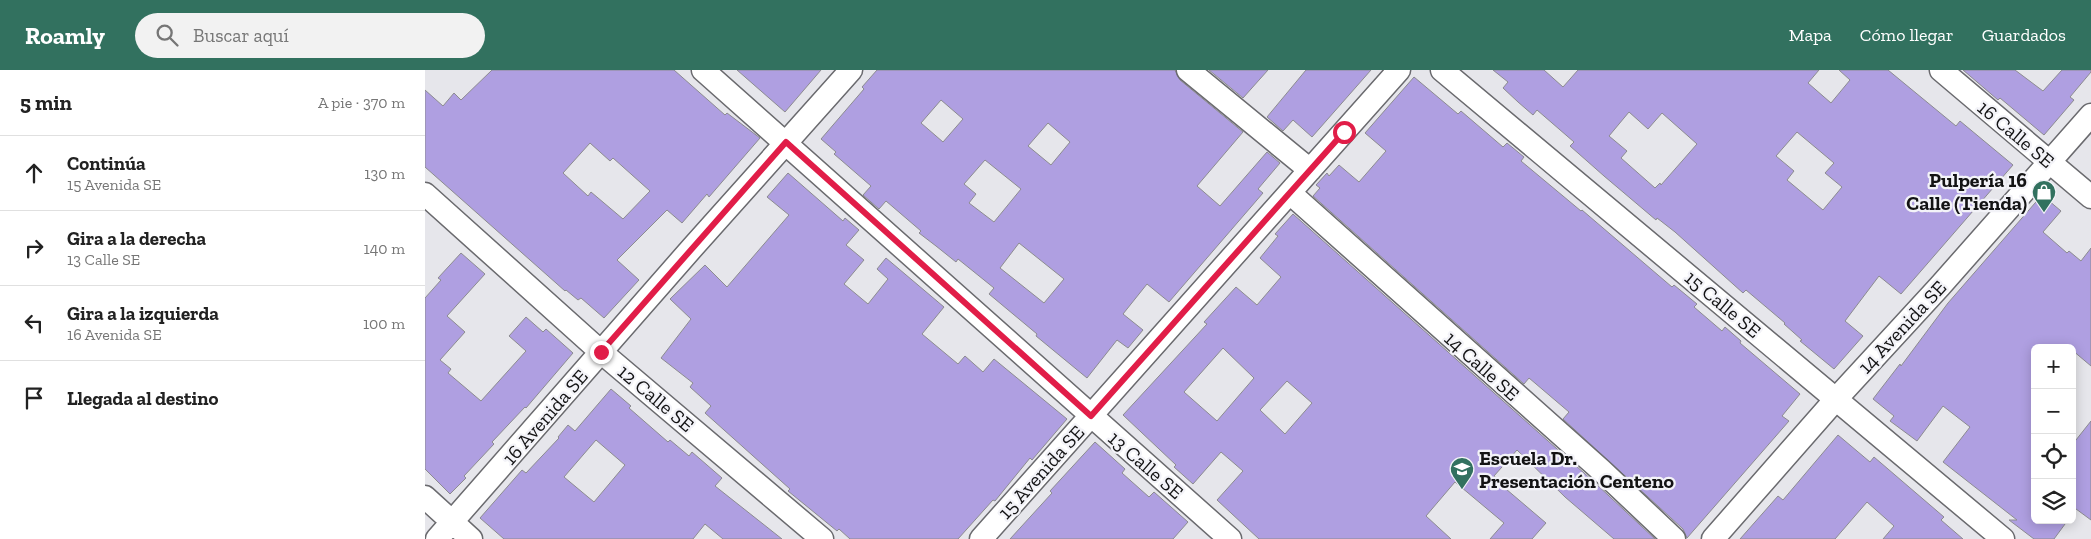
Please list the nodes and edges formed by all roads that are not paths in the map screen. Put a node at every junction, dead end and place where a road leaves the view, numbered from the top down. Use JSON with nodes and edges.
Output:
{"nodes":[{"id":1,"x":703,"y":70,"type":"edge"},
{"id":2,"x":851,"y":70,"type":"edge"},
{"id":3,"x":1188,"y":70,"type":"edge"},
{"id":4,"x":1399,"y":70,"type":"edge"},
{"id":5,"x":1442,"y":70,"type":"edge"},
{"id":6,"x":1941,"y":70,"type":"edge"},
{"id":7,"x":2091,"y":115,"type":"edge"},
{"id":8,"x":786,"y":142,"type":"junction"},
{"id":9,"x":2050,"y":163,"type":"junction"},
{"id":10,"x":1310,"y":170,"type":"junction"},
{"id":11,"x":1289,"y":193,"type":"junction"},
{"id":12,"x":425,"y":194,"type":"edge"},
{"id":13,"x":2091,"y":197,"type":"edge"},
{"id":14,"x":601,"y":352,"type":"junction"},
{"id":15,"x":1836,"y":399,"type":"junction"},
{"id":16,"x":1091,"y":416,"type":"junction"},
{"id":17,"x":425,"y":497,"type":"edge"},
{"id":18,"x":452,"y":521,"type":"junction"},
{"id":19,"x":437,"y":539,"type":"edge"},
{"id":20,"x":471,"y":539,"type":"edge"},
{"id":21,"x":822,"y":539,"type":"edge"},
{"id":22,"x":981,"y":539,"type":"edge"},
{"id":23,"x":1230,"y":539,"type":"edge"},
{"id":24,"x":1674,"y":539,"type":"edge"},
{"id":25,"x":1713,"y":539,"type":"edge"},
{"id":26,"x":2003,"y":539,"type":"edge"}],
"edges":[{"from":1,"to":8,"type":"street","name":"13 Calle SE"},
{"from":2,"to":8,"type":"street","name":"16 Avenida SE"},
{"from":3,"to":10,"type":"street"},
{"from":4,"to":10,"type":"street","name":"15 Avenida SE"},
{"from":5,"to":15,"type":"street","name":"15 Calle SE"},
{"from":6,"to":9,"type":"street","name":"16 Calle SE"},
{"from":7,"to":9,"type":"street","name":"14 Avenida SE"},
{"from":8,"to":14,"type":"street","name":"16 Avenida SE"},
{"from":8,"to":16,"type":"street","name":"13 Calle SE"},
{"from":9,"to":13,"type":"street","name":"16 Calle SE"},
{"from":9,"to":15,"type":"street","name":"14 Avenida SE"},
{"from":10,"to":11,"type":"street","name":"15 Avenida SE"},
{"from":11,"to":16,"type":"street","name":"15 Avenida SE"},
{"from":11,"to":24,"type":"street","name":"14 Calle SE"},
{"from":12,"to":14,"type":"street","name":"12 Calle SE"},
{"from":14,"to":18,"type":"street","name":"16 Avenida SE"},
{"from":14,"to":21,"type":"street","name":"12 Calle SE"},
{"from":15,"to":25,"type":"street","name":"14 Avenida SE"},
{"from":15,"to":26,"type":"street","name":"15 Calle SE"},
{"from":16,"to":22,"type":"street","name":"15 Avenida SE"},
{"from":16,"to":23,"type":"street","name":"13 Calle SE"},
{"from":17,"to":18,"type":"street"},
{"from":18,"to":19,"type":"street","name":"16 Avenida SE"},
{"from":18,"to":20,"type":"street"}]}
